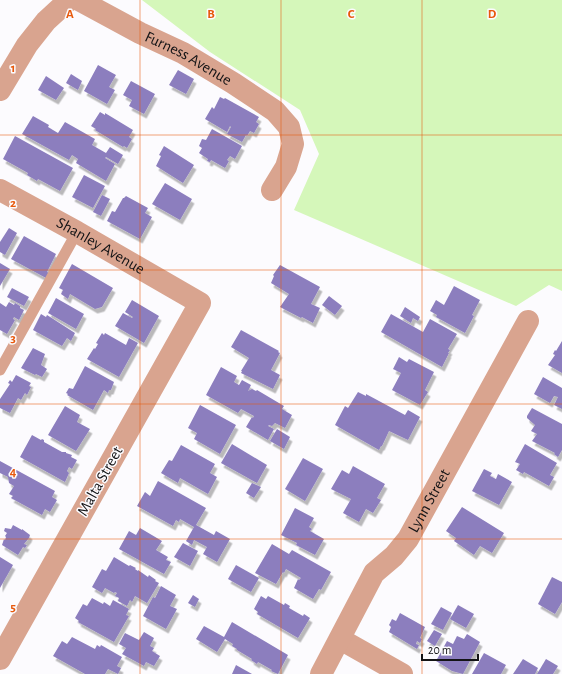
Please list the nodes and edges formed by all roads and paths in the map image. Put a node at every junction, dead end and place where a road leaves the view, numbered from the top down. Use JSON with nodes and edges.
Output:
{"nodes":[{"id":1,"x":69,"y":0,"type":"edge"},
{"id":2,"x":79,"y":0,"type":"edge"},
{"id":3,"x":0,"y":90,"type":"edge"},
{"id":4,"x":0,"y":190,"type":"edge"},
{"id":5,"x":272,"y":190,"type":"dead end"},
{"id":6,"x":77,"y":232,"type":"junction"},
{"id":7,"x":200,"y":304,"type":"joint"},
{"id":8,"x":528,"y":321,"type":"dead end"},
{"id":9,"x":0,"y":370,"type":"edge"},
{"id":10,"x":340,"y":639,"type":"junction"},
{"id":11,"x":0,"y":659,"type":"edge"},
{"id":12,"x":321,"y":674,"type":"edge"},
{"id":13,"x":402,"y":674,"type":"edge"}],
"edges":[{"from":1,"to":3,"type":"street"},
{"from":2,"to":5,"type":"street","name":"Furness Avenue"},
{"from":4,"to":6,"type":"street","name":"Shanley Avenue"},
{"from":6,"to":7,"type":"street","name":"Shanley Avenue"},
{"from":6,"to":9,"type":"lane"},
{"from":7,"to":11,"type":"street","name":"Malta Street"},
{"from":8,"to":10,"type":"street","name":"Lynn Street"},
{"from":10,"to":12,"type":"street","name":"Lynn Street"},
{"from":10,"to":13,"type":"street"}]}
